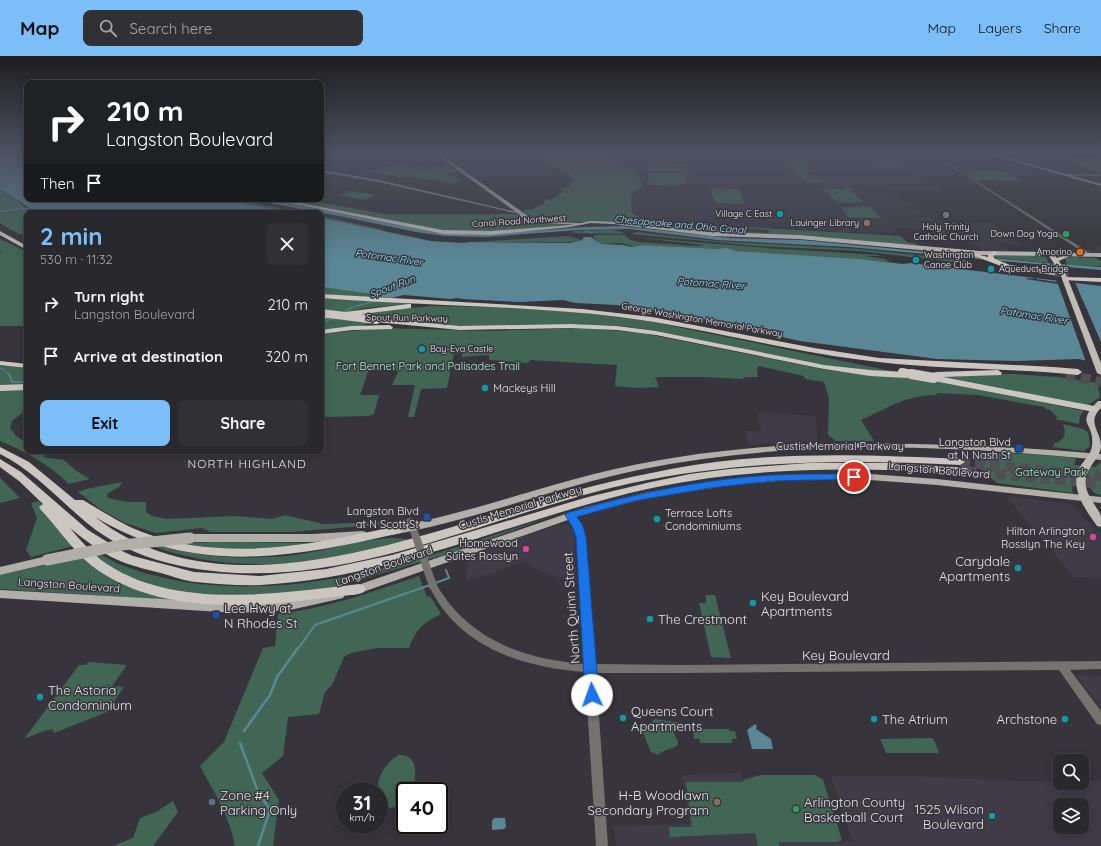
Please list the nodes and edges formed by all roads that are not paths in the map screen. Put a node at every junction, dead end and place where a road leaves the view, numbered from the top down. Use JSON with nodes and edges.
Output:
{"nodes":[{"id":1,"x":412,"y":189,"type":"edge"},
{"id":2,"x":486,"y":189,"type":"edge"},
{"id":3,"x":988,"y":189,"type":"edge"},
{"id":4,"x":288,"y":202,"type":"edge"},
{"id":5,"x":489,"y":206,"type":"junction"},
{"id":6,"x":497,"y":206,"type":"joint"},
{"id":7,"x":509,"y":206,"type":"junction"},
{"id":8,"x":539,"y":221,"type":"junction"},
{"id":9,"x":591,"y":222,"type":"junction"},
{"id":10,"x":578,"y":224,"type":"junction"},
{"id":11,"x":0,"y":227,"type":"edge"},
{"id":12,"x":0,"y":233,"type":"edge"},
{"id":13,"x":790,"y":235,"type":"dead end"},
{"id":14,"x":24,"y":239,"type":"edge"},
{"id":15,"x":818,"y":239,"type":"junction"},
{"id":16,"x":24,"y":246,"type":"edge"},
{"id":17,"x":960,"y":252,"type":"joint"},
{"id":18,"x":1034,"y":254,"type":"junction"},
{"id":19,"x":1051,"y":254,"type":"junction"},
{"id":20,"x":1071,"y":254,"type":"junction"},
{"id":21,"x":986,"y":255,"type":"junction"},
{"id":22,"x":1091,"y":255,"type":"junction"},
{"id":23,"x":1101,"y":255,"type":"edge"},
{"id":24,"x":1056,"y":260,"type":"junction"},
{"id":25,"x":1072,"y":275,"type":"tunnel mouth"},
{"id":26,"x":1101,"y":279,"type":"edge"},
{"id":27,"x":1065,"y":280,"type":"junction"},
{"id":28,"x":324,"y":296,"type":"edge"},
{"id":29,"x":472,"y":304,"type":"junction"},
{"id":30,"x":324,"y":313,"type":"edge"},
{"id":31,"x":324,"y":318,"type":"edge"},
{"id":32,"x":679,"y":324,"type":"junction"},
{"id":33,"x":468,"y":328,"type":"junction"},
{"id":34,"x":324,"y":332,"type":"edge"},
{"id":35,"x":0,"y":363,"type":"edge"},
{"id":36,"x":24,"y":366,"type":"edge"},
{"id":37,"x":1078,"y":372,"type":"tunnel mouth"},
{"id":38,"x":904,"y":373,"type":"junction"},
{"id":39,"x":1101,"y":373,"type":"edge"},
{"id":40,"x":924,"y":375,"type":"dead end"},
{"id":41,"x":1066,"y":375,"type":"tunnel mouth"},
{"id":42,"x":24,"y":387,"type":"edge"},
{"id":43,"x":0,"y":388,"type":"edge"},
{"id":44,"x":1099,"y":408,"type":"edge"},
{"id":45,"x":0,"y":450,"type":"edge"},
{"id":46,"x":1096,"y":457,"type":"edge"},
{"id":47,"x":0,"y":462,"type":"edge"},
{"id":48,"x":11,"y":469,"type":"junction"},
{"id":49,"x":60,"y":493,"type":"junction"},
{"id":50,"x":1086,"y":499,"type":"junction"},
{"id":51,"x":1101,"y":500,"type":"edge"},
{"id":52,"x":570,"y":515,"type":"junction"},
{"id":53,"x":1101,"y":523,"type":"edge"},
{"id":54,"x":413,"y":529,"type":"junction"},
{"id":55,"x":396,"y":530,"type":"junction"},
{"id":56,"x":0,"y":571,"type":"edge"},
{"id":57,"x":359,"y":589,"type":"junction"},
{"id":58,"x":0,"y":594,"type":"edge"},
{"id":59,"x":1101,"y":665,"type":"edge"},
{"id":60,"x":1062,"y":666,"type":"junction"},
{"id":61,"x":591,"y":669,"type":"junction"},
{"id":62,"x":1101,"y":720,"type":"edge"},
{"id":63,"x":602,"y":846,"type":"edge"}],
"edges":[{"from":1,"to":5,"type":"main road"},
{"from":2,"to":7,"type":"main road"},
{"from":3,"to":22,"type":"street"},
{"from":4,"to":10,"type":"highway","name":"Canal Road Northwest"},
{"from":5,"to":6,"type":"main road"},
{"from":5,"to":7,"type":"main road"},
{"from":6,"to":7,"type":"main road"},
{"from":7,"to":8,"type":"main road"},
{"from":8,"to":9,"type":"main road"},
{"from":8,"to":10,"type":"main road"},
{"from":9,"to":10,"type":"highway","name":"Canal Road Northwest"},
{"from":9,"to":15,"type":"highway","name":"Canal Road Northwest"},
{"from":10,"to":17,"type":"highway","name":"Canal Road Northwest"},
{"from":11,"to":14,"type":"highway"},
{"from":12,"to":16,"type":"highway"},
{"from":13,"to":15,"type":"highway"},
{"from":15,"to":21,"type":"highway","name":"Canal Road Northwest"},
{"from":17,"to":21,"type":"highway"},
{"from":18,"to":19,"type":"highway"},
{"from":18,"to":21,"type":"highway","name":"Canal Road Northwest"},
{"from":18,"to":24,"type":"highway"},
{"from":19,"to":20,"type":"main road"},
{"from":19,"to":24,"type":"highway"},
{"from":20,"to":22,"type":"main road"},
{"from":20,"to":24,"type":"highway"},
{"from":21,"to":21,"type":"highway"},
{"from":22,"to":23,"type":"main road"},
{"from":24,"to":27,"type":"highway","bridge":true},
{"from":25,"to":26,"type":"highway"},
{"from":26,"to":27,"type":"highway"},
{"from":27,"to":39,"type":"highway"},
{"from":28,"to":29,"type":"highway","name":"George Washington Memorial Parkway"},
{"from":29,"to":31,"type":"highway","name":"Spout Run Parkway"},
{"from":29,"to":32,"type":"highway","name":"George Washington Memorial Parkway"},
{"from":30,"to":33,"type":"highway","name":"George Washington Memorial Parkway","bridge":true},
{"from":32,"to":37,"type":"highway","name":"George Washington Memorial Parkway"},
{"from":32,"to":38,"type":"highway"},
{"from":33,"to":34,"type":"highway","name":"Spout Run Parkway"},
{"from":33,"to":38,"type":"highway","name":"George Washington Memorial Parkway"},
{"from":35,"to":36,"type":"highway"},
{"from":38,"to":44,"type":"highway","bridge":true},
{"from":40,"to":41,"type":"highway"},
{"from":42,"to":43,"type":"highway"},
{"from":44,"to":46,"type":"highway"},
{"from":45,"to":49,"type":"highway","name":"Custis Memorial Parkway"},
{"from":46,"to":50,"type":"highway"},
{"from":46,"to":54,"type":"main road","name":"Langston Boulevard"},
{"from":47,"to":48,"type":"highway","name":"Custis Memorial Parkway"},
{"from":48,"to":49,"type":"highway","name":"Custis Memorial Parkway"},
{"from":48,"to":57,"type":"highway"},
{"from":49,"to":55,"type":"highway"},
{"from":50,"to":51,"type":"main road","name":"Langston Boulevard"},
{"from":50,"to":52,"type":"main road","name":"Langston Boulevard"},
{"from":50,"to":53,"type":"highway"},
{"from":52,"to":57,"type":"main road","name":"Langston Boulevard"},
{"from":52,"to":61,"type":"street","name":"North Quinn Street"},
{"from":54,"to":55,"type":"main road","name":"Langston Boulevard"},
{"from":54,"to":61,"type":"street","name":"Key Boulevard","bridge":true},
{"from":55,"to":56,"type":"main road","name":"Langston Boulevard","bridge":true},
{"from":57,"to":58,"type":"main road","name":"Langston Boulevard"},
{"from":59,"to":60,"type":"street","name":"Key Boulevard"},
{"from":60,"to":61,"type":"street","name":"Key Boulevard"},
{"from":60,"to":62,"type":"street"},
{"from":61,"to":63,"type":"street","name":"North Quinn Street"}]}
